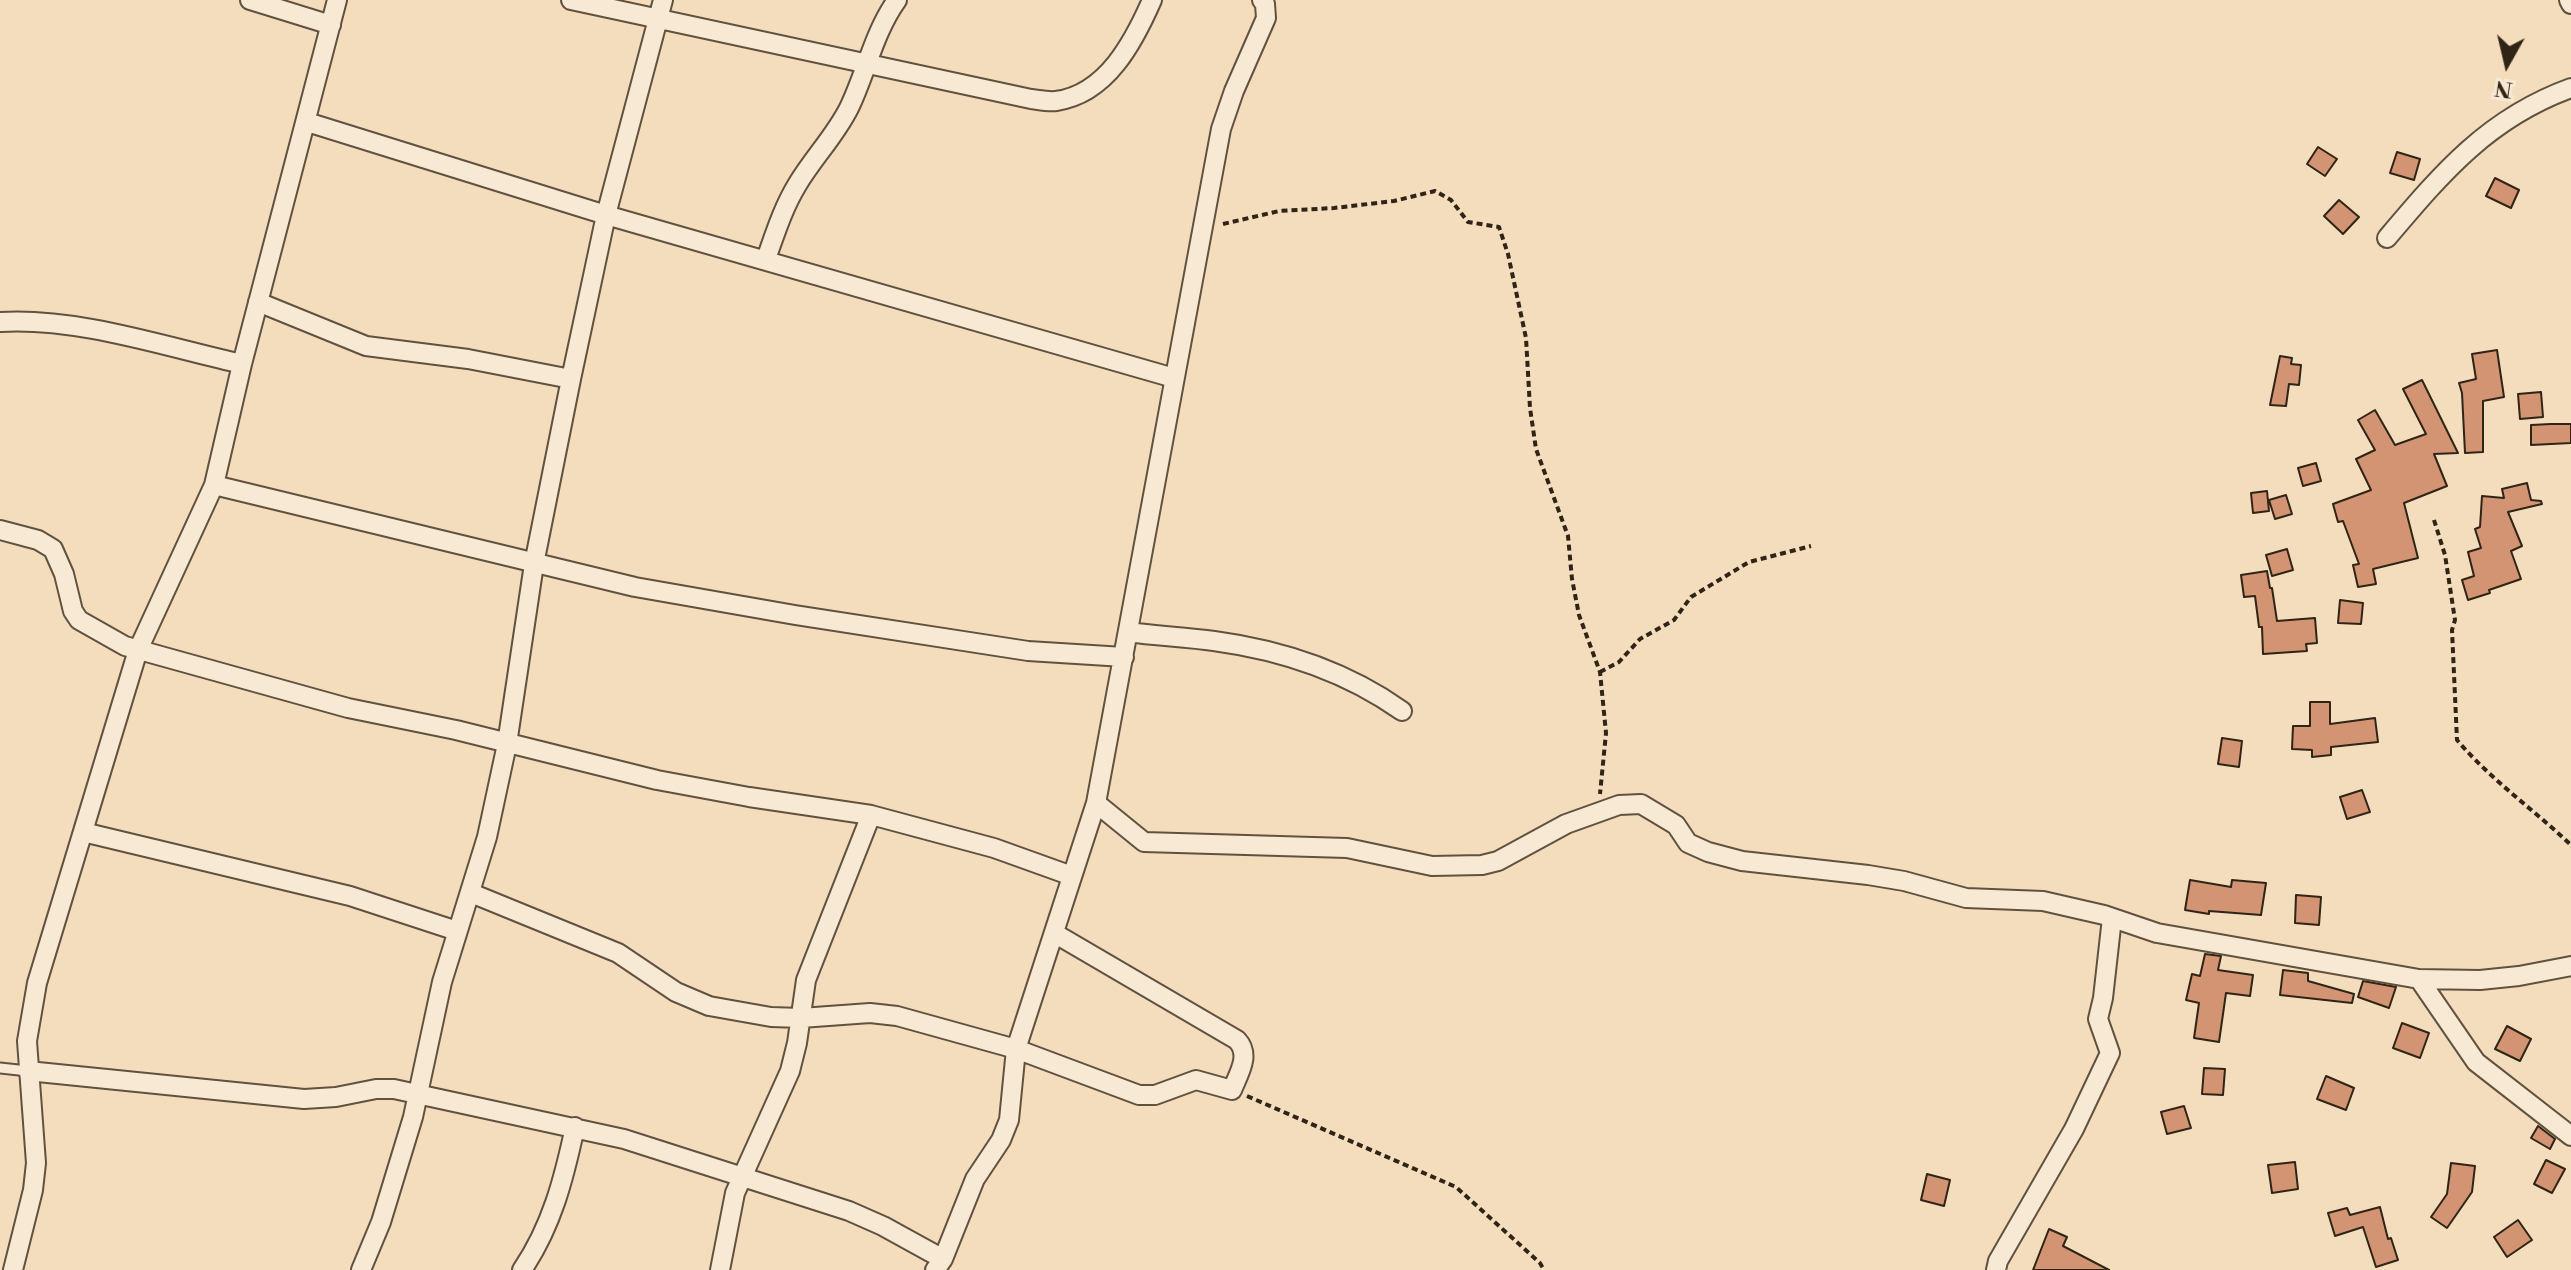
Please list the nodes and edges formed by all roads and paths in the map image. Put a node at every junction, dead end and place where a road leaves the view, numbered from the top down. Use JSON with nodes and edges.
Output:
{"nodes":[{"id":1,"x":250,"y":0,"type":"edge"},
{"id":2,"x":337,"y":0,"type":"edge"},
{"id":3,"x":571,"y":0,"type":"edge"},
{"id":4,"x":663,"y":0,"type":"edge"},
{"id":5,"x":897,"y":0,"type":"edge"},
{"id":6,"x":1152,"y":0,"type":"edge"},
{"id":7,"x":1262,"y":0,"type":"edge"},
{"id":8,"x":658,"y":20,"type":"junction"},
{"id":9,"x":331,"y":25,"type":"junction"},
{"id":10,"x":868,"y":64,"type":"junction"},
{"id":11,"x":2571,"y":88,"type":"edge"},
{"id":12,"x":307,"y":122,"type":"junction"},
{"id":13,"x":606,"y":215,"type":"junction"},
{"id":14,"x":1201,"y":229,"type":"junction"},
{"id":15,"x":2387,"y":238,"type":"dead end"},
{"id":16,"x":766,"y":259,"type":"junction"},
{"id":17,"x":258,"y":302,"type":"junction"},
{"id":18,"x":0,"y":322,"type":"edge"},
{"id":19,"x":242,"y":364,"type":"junction"},
{"id":20,"x":1174,"y":378,"type":"junction"},
{"id":21,"x":571,"y":379,"type":"junction"},
{"id":22,"x":214,"y":485,"type":"junction"},
{"id":23,"x":2434,"y":520,"type":"dead end"},
{"id":24,"x":0,"y":530,"type":"edge"},
{"id":25,"x":1811,"y":546,"type":"dead end"},
{"id":26,"x":534,"y":564,"type":"junction"},
{"id":27,"x":1128,"y":632,"type":"junction"},
{"id":28,"x":138,"y":650,"type":"junction"},
{"id":29,"x":1124,"y":657,"type":"junction"},
{"id":30,"x":1600,"y":672,"type":"junction"},
{"id":31,"x":1402,"y":711,"type":"dead end"},
{"id":32,"x":507,"y":744,"type":"junction"},
{"id":33,"x":1096,"y":803,"type":"junction"},
{"id":34,"x":1599,"y":812,"type":"junction"},
{"id":35,"x":871,"y":815,"type":"junction"},
{"id":36,"x":83,"y":832,"type":"junction"},
{"id":37,"x":2571,"y":845,"type":"edge"},
{"id":38,"x":1072,"y":876,"type":"junction"},
{"id":39,"x":471,"y":893,"type":"junction"},
{"id":40,"x":2112,"y":918,"type":"junction"},
{"id":41,"x":457,"y":931,"type":"junction"},
{"id":42,"x":1054,"y":933,"type":"junction"},
{"id":43,"x":2571,"y":966,"type":"edge"},
{"id":44,"x":2419,"y":979,"type":"junction"},
{"id":45,"x":801,"y":1018,"type":"junction"},
{"id":46,"x":1016,"y":1049,"type":"junction"},
{"id":47,"x":0,"y":1068,"type":"edge"},
{"id":48,"x":28,"y":1071,"type":"junction"},
{"id":49,"x":1232,"y":1090,"type":"junction"},
{"id":50,"x":419,"y":1093,"type":"junction"},
{"id":51,"x":575,"y":1127,"type":"junction"},
{"id":52,"x":2571,"y":1136,"type":"edge"},
{"id":53,"x":742,"y":1175,"type":"junction"},
{"id":54,"x":939,"y":1264,"type":"edge"},
{"id":55,"x":13,"y":1270,"type":"edge"},
{"id":56,"x":361,"y":1270,"type":"edge"},
{"id":57,"x":522,"y":1270,"type":"edge"},
{"id":58,"x":720,"y":1270,"type":"edge"},
{"id":59,"x":1544,"y":1270,"type":"edge"},
{"id":60,"x":1996,"y":1270,"type":"edge"}],
"edges":[{"from":1,"to":9,"type":"street"},
{"from":2,"to":9,"type":"street"},
{"from":3,"to":8,"type":"street"},
{"from":4,"to":8,"type":"street"},
{"from":5,"to":10,"type":"street"},
{"from":6,"to":10,"type":"street"},
{"from":7,"to":14,"type":"street"},
{"from":8,"to":10,"type":"street"},
{"from":8,"to":13,"type":"street"},
{"from":9,"to":12,"type":"street"},
{"from":10,"to":16,"type":"street"},
{"from":11,"to":15,"type":"street"},
{"from":12,"to":13,"type":"street"},
{"from":12,"to":17,"type":"street"},
{"from":13,"to":16,"type":"street"},
{"from":13,"to":21,"type":"street"},
{"from":14,"to":20,"type":"street"},
{"from":14,"to":30,"type":"path"},
{"from":16,"to":20,"type":"street"},
{"from":17,"to":19,"type":"street"},
{"from":17,"to":21,"type":"street"},
{"from":18,"to":19,"type":"street"},
{"from":19,"to":22,"type":"street"},
{"from":20,"to":27,"type":"street"},
{"from":21,"to":26,"type":"street"},
{"from":22,"to":26,"type":"street"},
{"from":22,"to":28,"type":"street"},
{"from":23,"to":37,"type":"path"},
{"from":24,"to":28,"type":"street"},
{"from":25,"to":30,"type":"path"},
{"from":26,"to":29,"type":"street"},
{"from":26,"to":32,"type":"street"},
{"from":27,"to":29,"type":"street"},
{"from":27,"to":31,"type":"street"},
{"from":28,"to":32,"type":"street"},
{"from":28,"to":36,"type":"street"},
{"from":29,"to":33,"type":"street"},
{"from":30,"to":34,"type":"path"},
{"from":32,"to":35,"type":"street"},
{"from":32,"to":39,"type":"street"},
{"from":33,"to":34,"type":"street"},
{"from":33,"to":38,"type":"street"},
{"from":34,"to":40,"type":"street"},
{"from":35,"to":38,"type":"street"},
{"from":35,"to":45,"type":"street"},
{"from":36,"to":41,"type":"street"},
{"from":36,"to":48,"type":"street"},
{"from":38,"to":42,"type":"street"},
{"from":39,"to":41,"type":"street"},
{"from":39,"to":45,"type":"street"},
{"from":40,"to":44,"type":"street"},
{"from":40,"to":60,"type":"street"},
{"from":41,"to":50,"type":"street"},
{"from":42,"to":46,"type":"street"},
{"from":42,"to":49,"type":"street"},
{"from":43,"to":44,"type":"street"},
{"from":44,"to":52,"type":"street"},
{"from":45,"to":46,"type":"street"},
{"from":45,"to":53,"type":"street"},
{"from":46,"to":49,"type":"street"},
{"from":46,"to":54,"type":"street"},
{"from":47,"to":48,"type":"lane"},
{"from":48,"to":50,"type":"street"},
{"from":48,"to":55,"type":"street"},
{"from":49,"to":59,"type":"path"},
{"from":50,"to":51,"type":"street"},
{"from":50,"to":56,"type":"street"},
{"from":51,"to":53,"type":"street"},
{"from":51,"to":57,"type":"street"},
{"from":53,"to":54,"type":"street"},
{"from":53,"to":58,"type":"street"}]}
